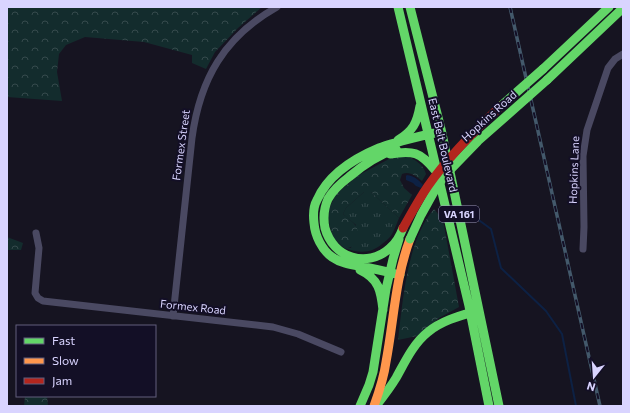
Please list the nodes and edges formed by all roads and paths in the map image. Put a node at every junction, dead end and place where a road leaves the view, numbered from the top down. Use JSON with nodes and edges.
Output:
{"nodes":[{"id":1,"x":277,"y":7,"type":"edge"},
{"id":2,"x":398,"y":7,"type":"edge"},
{"id":3,"x":410,"y":7,"type":"edge"},
{"id":4,"x":609,"y":7,"type":"edge"},
{"id":5,"x":623,"y":8,"type":"edge"},
{"id":6,"x":623,"y":54,"type":"edge"},
{"id":7,"x":420,"y":101,"type":"junction"},
{"id":8,"x":442,"y":132,"type":"junction"},
{"id":9,"x":429,"y":137,"type":"junction"},
{"id":10,"x":388,"y":145,"type":"junction"},
{"id":11,"x":383,"y":155,"type":"junction"},
{"id":12,"x":438,"y":175,"type":"junction"},
{"id":13,"x":403,"y":228,"type":"junction"},
{"id":14,"x":36,"y":233,"type":"dead end"},
{"id":15,"x":583,"y":249,"type":"dead end"},
{"id":16,"x":345,"y":263,"type":"junction"},
{"id":17,"x":389,"y":273,"type":"junction"},
{"id":18,"x":400,"y":275,"type":"junction"},
{"id":19,"x":383,"y":310,"type":"junction"},
{"id":20,"x":480,"y":310,"type":"junction"},
{"id":21,"x":470,"y":312,"type":"junction"},
{"id":22,"x":173,"y":316,"type":"junction"},
{"id":23,"x":340,"y":352,"type":"dead end"},
{"id":24,"x":360,"y":406,"type":"edge"},
{"id":25,"x":375,"y":406,"type":"edge"},
{"id":26,"x":489,"y":406,"type":"edge"},
{"id":27,"x":499,"y":406,"type":"edge"}],
"edges":[{"from":1,"to":22,"type":"street","name":"Formex Street"},
{"from":2,"to":7,"type":"main road","name":"East Belt Boulevard","number":"VA 161"},
{"from":3,"to":8,"type":"main road","name":"East Belt Boulevard","number":"VA 161"},
{"from":4,"to":13,"type":"main road","name":"Hopkins Road","bridge":true},
{"from":5,"to":18,"type":"main road","name":"Hopkins Road","bridge":true},
{"from":6,"to":15,"type":"street","name":"Hopkins Lane"},
{"from":7,"to":9,"type":"main road","name":"East Belt Boulevard","number":"VA 161"},
{"from":7,"to":10,"type":"main road"},
{"from":8,"to":9,"type":"main road"},
{"from":8,"to":20,"type":"main road","name":"East Belt Boulevard","number":"VA 161"},
{"from":9,"to":10,"type":"main road"},
{"from":9,"to":11,"type":"main road"},
{"from":9,"to":12,"type":"main road","name":"East Belt Boulevard","number":"VA 161"},
{"from":10,"to":16,"type":"main road"},
{"from":11,"to":12,"type":"main road"},
{"from":11,"to":13,"type":"main road"},
{"from":12,"to":21,"type":"main road","name":"East Belt Boulevard","number":"VA 161"},
{"from":13,"to":17,"type":"main road","name":"Hopkins Road"},
{"from":14,"to":22,"type":"street","name":"Formex Road"},
{"from":16,"to":17,"type":"main road"},
{"from":16,"to":19,"type":"main road"},
{"from":17,"to":18,"type":"main road"},
{"from":17,"to":19,"type":"main road","name":"Hopkins Road"},
{"from":18,"to":25,"type":"main road","name":"Hopkins Road"},
{"from":19,"to":24,"type":"main road","name":"Hopkins Road"},
{"from":20,"to":21,"type":"main road"},
{"from":20,"to":27,"type":"main road","name":"East Belt Boulevard","number":"VA 161"},
{"from":21,"to":25,"type":"main road"},
{"from":21,"to":26,"type":"main road","name":"East Belt Boulevard","number":"VA 161"},
{"from":22,"to":23,"type":"street","name":"Formex Road"}]}
